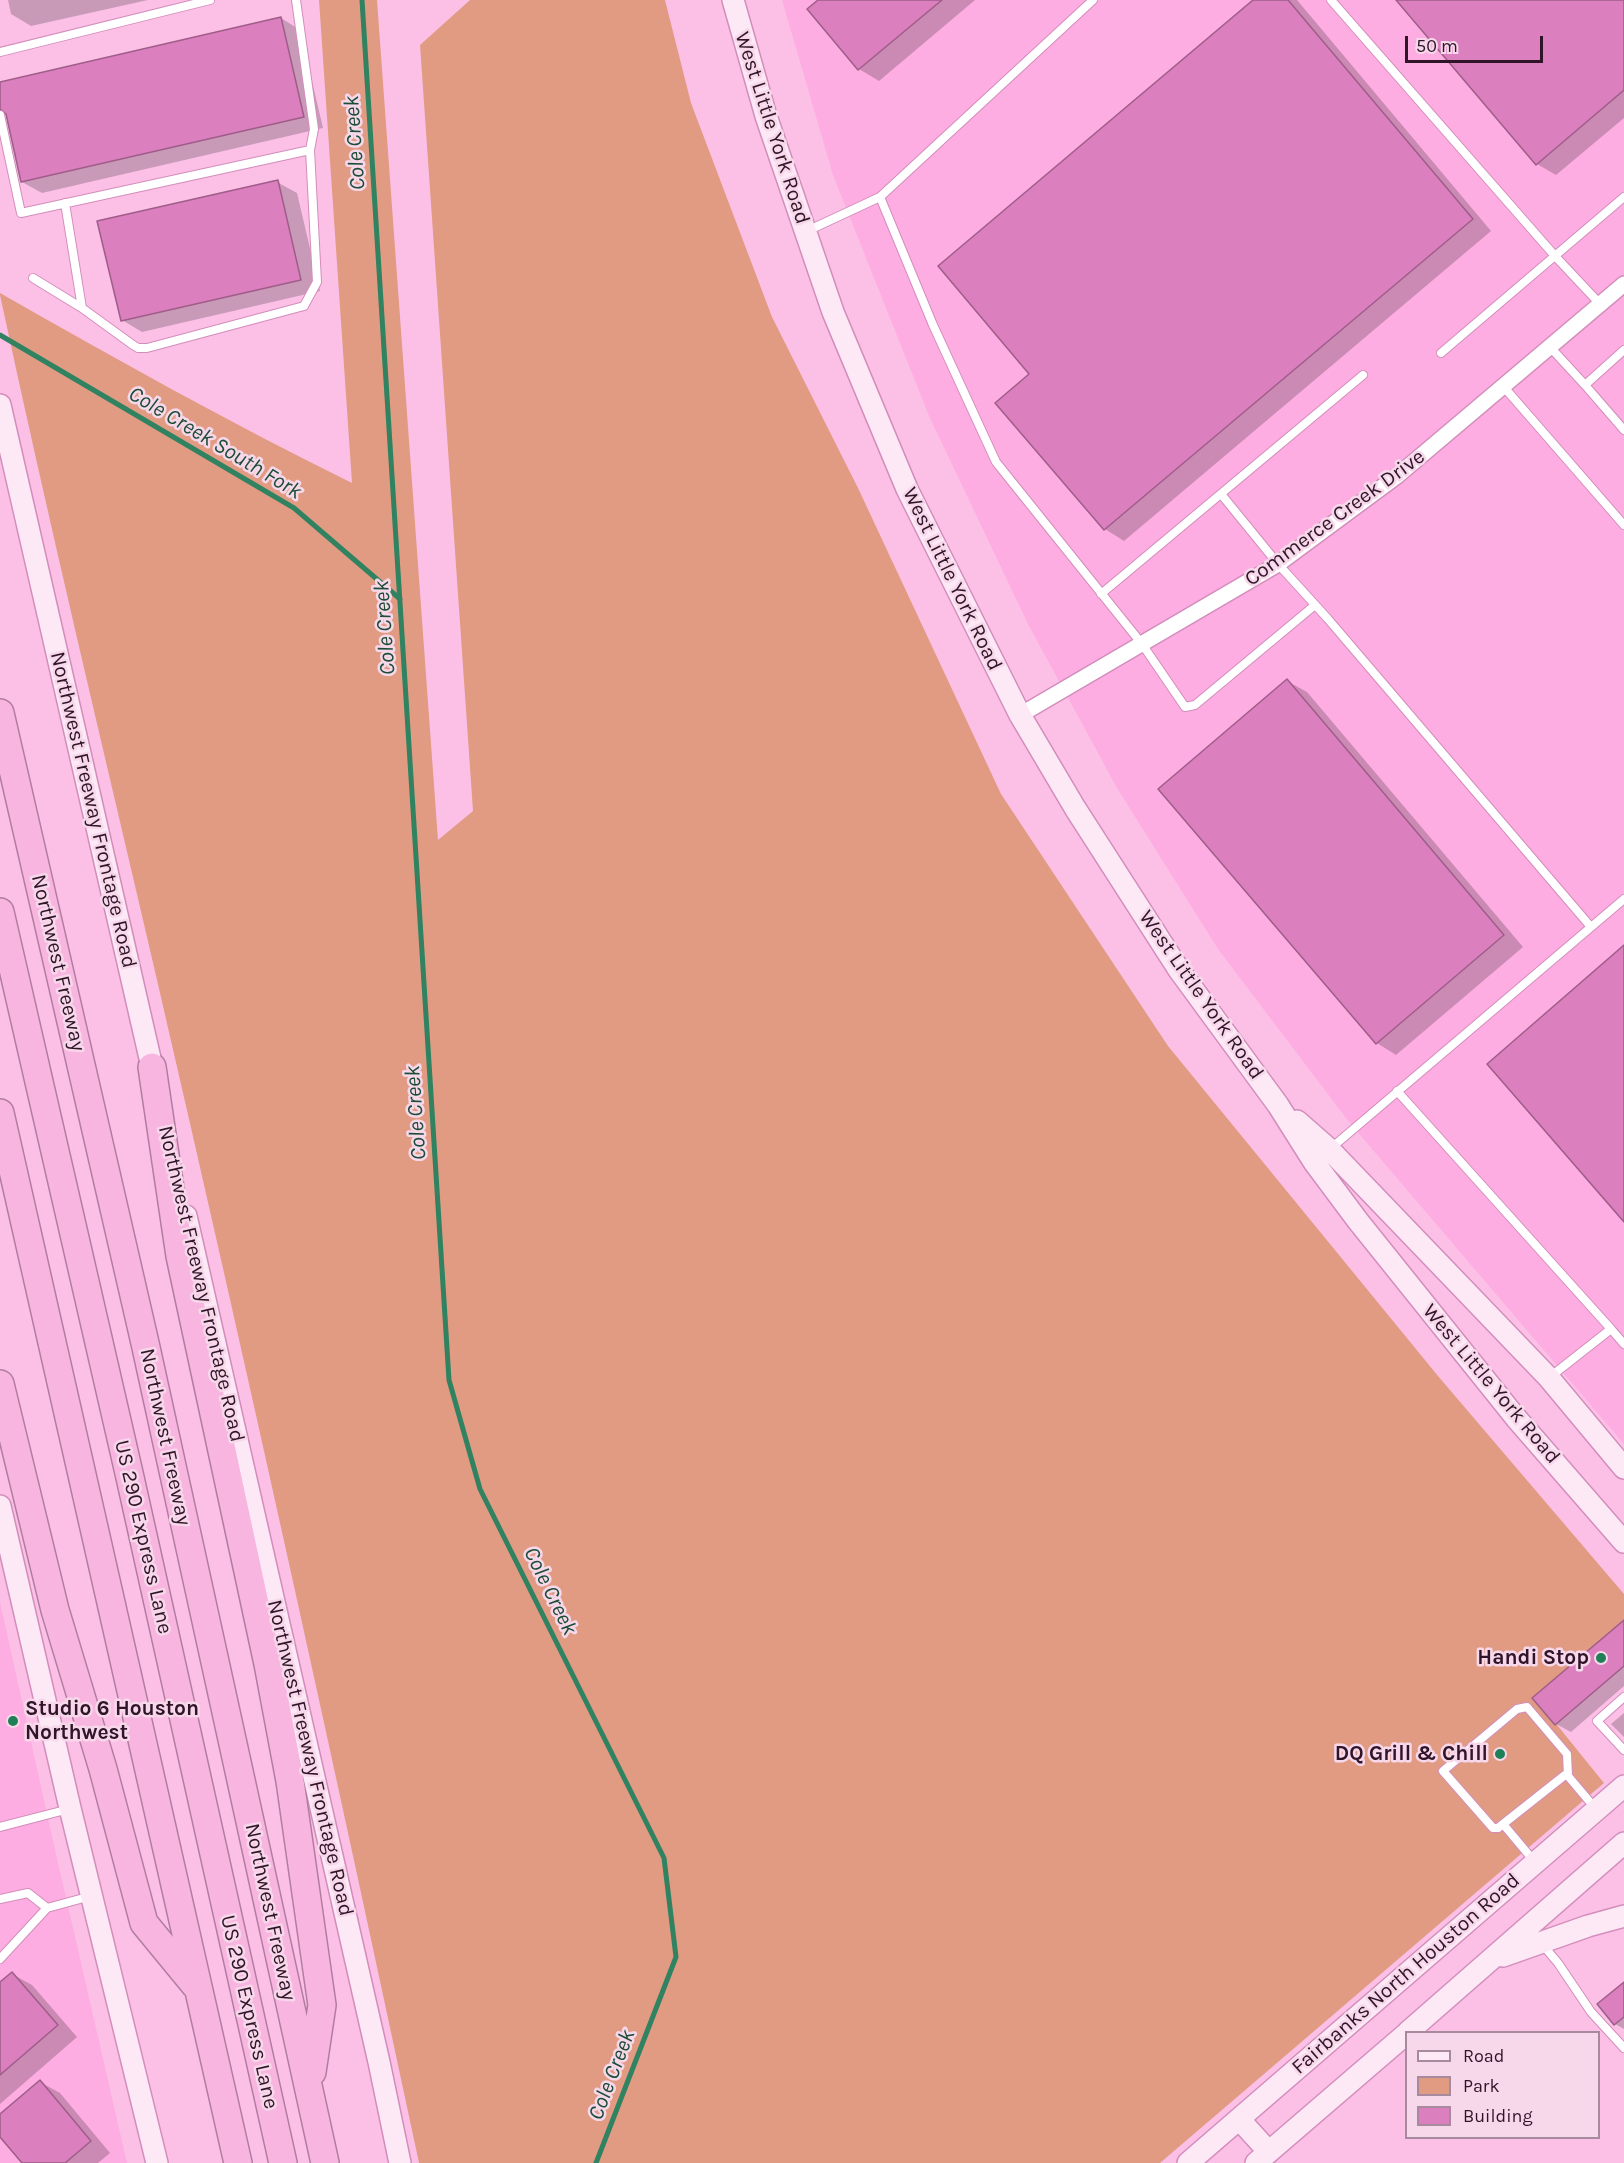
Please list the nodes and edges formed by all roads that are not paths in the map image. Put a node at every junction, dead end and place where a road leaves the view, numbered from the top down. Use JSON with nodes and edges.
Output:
{"nodes":[{"id":1,"x":210,"y":0,"type":"edge"},
{"id":2,"x":296,"y":0,"type":"edge"},
{"id":3,"x":732,"y":0,"type":"edge"},
{"id":4,"x":1093,"y":0,"type":"edge"},
{"id":5,"x":1330,"y":0,"type":"edge"},
{"id":6,"x":0,"y":52,"type":"edge"},
{"id":7,"x":0,"y":116,"type":"edge"},
{"id":8,"x":310,"y":150,"type":"junction"},
{"id":9,"x":880,"y":197,"type":"junction"},
{"id":10,"x":1624,"y":197,"type":"edge"},
{"id":11,"x":65,"y":204,"type":"junction"},
{"id":12,"x":805,"y":232,"type":"junction"},
{"id":13,"x":1555,"y":256,"type":"junction"},
{"id":14,"x":33,"y":278,"type":"dead end"},
{"id":15,"x":1624,"y":284,"type":"edge"},
{"id":16,"x":1600,"y":304,"type":"junction"},
{"id":17,"x":82,"y":308,"type":"junction"},
{"id":18,"x":1550,"y":347,"type":"junction"},
{"id":19,"x":1624,"y":350,"type":"edge"},
{"id":20,"x":1441,"y":353,"type":"dead end"},
{"id":21,"x":1363,"y":375,"type":"dead end"},
{"id":22,"x":1585,"y":385,"type":"junction"},
{"id":23,"x":1503,"y":386,"type":"junction"},
{"id":24,"x":0,"y":405,"type":"edge"},
{"id":25,"x":1624,"y":430,"type":"edge"},
{"id":26,"x":1221,"y":494,"type":"junction"},
{"id":27,"x":1624,"y":525,"type":"edge"},
{"id":28,"x":1278,"y":564,"type":"junction"},
{"id":29,"x":1101,"y":594,"type":"junction"},
{"id":30,"x":1315,"y":605,"type":"junction"},
{"id":31,"x":1142,"y":644,"type":"junction"},
{"id":32,"x":0,"y":713,"type":"edge"},
{"id":33,"x":1020,"y":715,"type":"junction"},
{"id":34,"x":1624,"y":899,"type":"edge"},
{"id":35,"x":0,"y":912,"type":"edge"},
{"id":36,"x":1591,"y":927,"type":"junction"},
{"id":37,"x":152,"y":1067,"type":"junction"},
{"id":38,"x":1397,"y":1091,"type":"junction"},
{"id":39,"x":1278,"y":1105,"type":"junction"},
{"id":40,"x":0,"y":1113,"type":"edge"},
{"id":41,"x":1329,"y":1149,"type":"junction"},
{"id":42,"x":1611,"y":1329,"type":"junction"},
{"id":43,"x":1624,"y":1344,"type":"edge"},
{"id":44,"x":1549,"y":1378,"type":"junction"},
{"id":45,"x":0,"y":1384,"type":"edge"},
{"id":46,"x":1624,"y":1468,"type":"edge"},
{"id":47,"x":1,"y":1511,"type":"edge"},
{"id":48,"x":1624,"y":1542,"type":"edge"},
{"id":49,"x":6,"y":1564,"type":"edge"},
{"id":50,"x":1624,"y":1698,"type":"edge"},
{"id":51,"x":1624,"y":1750,"type":"edge"},
{"id":52,"x":1568,"y":1776,"type":"junction"},
{"id":53,"x":1624,"y":1786,"type":"edge"},
{"id":54,"x":70,"y":1808,"type":"junction"},
{"id":55,"x":1596,"y":1809,"type":"junction"},
{"id":56,"x":1503,"y":1824,"type":"junction"},
{"id":57,"x":0,"y":1827,"type":"edge"},
{"id":58,"x":1624,"y":1843,"type":"edge"},
{"id":59,"x":1535,"y":1862,"type":"junction"},
{"id":60,"x":93,"y":1896,"type":"junction"},
{"id":61,"x":0,"y":1899,"type":"edge"},
{"id":62,"x":47,"y":1908,"type":"junction"},
{"id":63,"x":1624,"y":1916,"type":"edge"},
{"id":64,"x":1535,"y":1935,"type":"junction"},
{"id":65,"x":0,"y":1959,"type":"edge"},
{"id":66,"x":200,"y":1991,"type":"junction"},
{"id":67,"x":1410,"y":2031,"type":"edge"},
{"id":68,"x":1405,"y":2036,"type":"edge"},
{"id":69,"x":1624,"y":2048,"type":"edge"},
{"id":70,"x":309,"y":2088,"type":"junction"},
{"id":71,"x":1239,"y":2119,"type":"junction"},
{"id":72,"x":1263,"y":2159,"type":"edge"},
{"id":73,"x":158,"y":2163,"type":"edge"},
{"id":74,"x":238,"y":2163,"type":"edge"},
{"id":75,"x":283,"y":2163,"type":"edge"},
{"id":76,"x":325,"y":2163,"type":"edge"},
{"id":77,"x":400,"y":2163,"type":"edge"},
{"id":78,"x":1188,"y":2163,"type":"edge"}],
"edges":[{"from":1,"to":6,"type":"lane"},
{"from":2,"to":8,"type":"lane"},
{"from":3,"to":12,"type":"main road","name":"West Little York Road"},
{"from":4,"to":9,"type":"lane"},
{"from":5,"to":13,"type":"lane"},
{"from":7,"to":11,"type":"lane"},
{"from":8,"to":11,"type":"lane"},
{"from":8,"to":17,"type":"lane"},
{"from":9,"to":12,"type":"lane"},
{"from":9,"to":29,"type":"lane"},
{"from":10,"to":13,"type":"lane"},
{"from":11,"to":17,"type":"lane"},
{"from":12,"to":33,"type":"main road","name":"West Little York Road"},
{"from":13,"to":16,"type":"lane"},
{"from":13,"to":20,"type":"lane"},
{"from":14,"to":17,"type":"lane"},
{"from":15,"to":16,"type":"street","name":"Commerce Creek Drive"},
{"from":16,"to":18,"type":"street","name":"Commerce Creek Drive"},
{"from":18,"to":22,"type":"lane"},
{"from":18,"to":23,"type":"street","name":"Commerce Creek Drive"},
{"from":19,"to":22,"type":"lane"},
{"from":21,"to":26,"type":"lane"},
{"from":22,"to":25,"type":"lane"},
{"from":23,"to":27,"type":"lane"},
{"from":23,"to":28,"type":"street","name":"Commerce Creek Drive"},
{"from":24,"to":37,"type":"main road","name":"Northwest Freeway Frontage Road"},
{"from":26,"to":28,"type":"lane"},
{"from":26,"to":29,"type":"lane"},
{"from":28,"to":30,"type":"lane"},
{"from":28,"to":31,"type":"street","name":"Commerce Creek Drive"},
{"from":29,"to":31,"type":"lane"},
{"from":30,"to":31,"type":"lane"},
{"from":30,"to":36,"type":"lane"},
{"from":31,"to":33,"type":"street","name":"Commerce Creek Drive"},
{"from":32,"to":70,"type":"highway","name":"Northwest Freeway"},
{"from":33,"to":39,"type":"main road","name":"West Little York Road"},
{"from":34,"to":36,"type":"lane"},
{"from":35,"to":75,"type":"highway","name":"US 290 Express Lane"},
{"from":36,"to":38,"type":"lane"},
{"from":37,"to":70,"type":"highway"},
{"from":37,"to":77,"type":"main road","name":"Northwest Freeway Frontage Road"},
{"from":38,"to":41,"type":"lane"},
{"from":38,"to":42,"type":"lane"},
{"from":39,"to":41,"type":"main road","name":"West Little York Road"},
{"from":39,"to":48,"type":"main road","name":"West Little York Road"},
{"from":40,"to":66,"type":"highway"},
{"from":41,"to":44,"type":"main road","name":"West Little York Road"},
{"from":42,"to":43,"type":"lane"},
{"from":42,"to":44,"type":"lane"},
{"from":44,"to":46,"type":"main road","name":"West Little York Road"},
{"from":45,"to":66,"type":"highway"},
{"from":47,"to":49,"type":"main road"},
{"from":49,"to":54,"type":"main road"},
{"from":50,"to":51,"type":"lane"},
{"from":52,"to":55,"type":"lane"},
{"from":52,"to":56,"type":"lane"},
{"from":52,"to":56,"type":"lane"},
{"from":53,"to":55,"type":"main road","name":"Fairbanks North Houston Road"},
{"from":54,"to":57,"type":"lane"},
{"from":54,"to":60,"type":"main road"},
{"from":55,"to":59,"type":"main road","name":"Fairbanks North Houston Road"},
{"from":56,"to":59,"type":"lane"},
{"from":58,"to":64,"type":"main road"},
{"from":59,"to":71,"type":"main road","name":"Fairbanks North Houston Road"},
{"from":60,"to":62,"type":"lane"},
{"from":60,"to":73,"type":"main road"},
{"from":61,"to":62,"type":"lane"},
{"from":62,"to":65,"type":"lane"},
{"from":63,"to":64,"type":"main road"},
{"from":64,"to":67,"type":"main road"},
{"from":64,"to":69,"type":"lane"},
{"from":66,"to":74,"type":"highway"},
{"from":68,"to":72,"type":"main road"},
{"from":70,"to":76,"type":"highway","name":"Northwest Freeway"},
{"from":71,"to":72,"type":"main road"},
{"from":71,"to":78,"type":"main road","name":"Fairbanks North Houston Road"}]}
